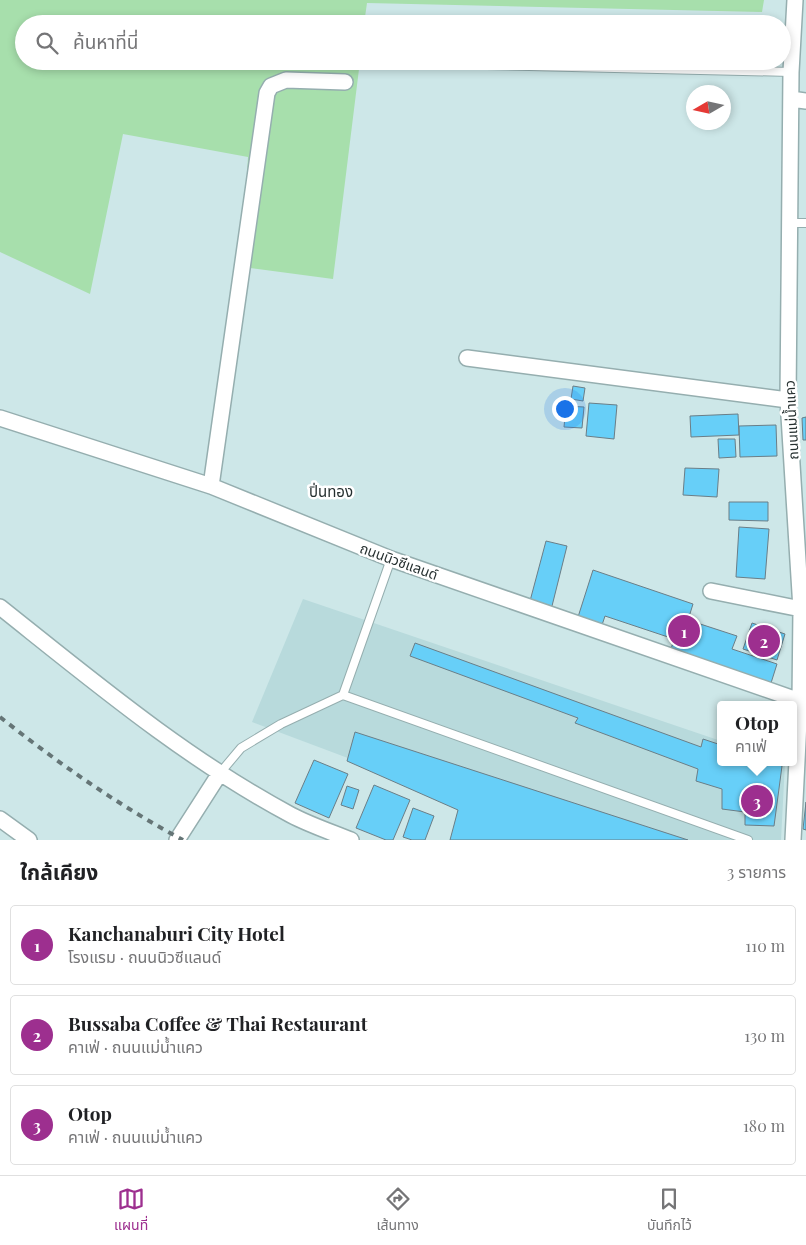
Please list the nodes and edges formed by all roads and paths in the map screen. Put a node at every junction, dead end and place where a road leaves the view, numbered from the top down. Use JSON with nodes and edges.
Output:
{"nodes":[{"id":1,"x":795,"y":0,"type":"edge"},
{"id":2,"x":704,"y":70,"type":"edge"},
{"id":3,"x":791,"y":72,"type":"junction"},
{"id":4,"x":345,"y":82,"type":"dead end"},
{"id":5,"x":791,"y":98,"type":"junction"},
{"id":6,"x":806,"y":101,"type":"edge"},
{"id":7,"x":789,"y":223,"type":"junction"},
{"id":8,"x":806,"y":223,"type":"edge"},
{"id":9,"x":467,"y":358,"type":"dead end"},
{"id":10,"x":788,"y":400,"type":"junction"},
{"id":11,"x":0,"y":418,"type":"edge"},
{"id":12,"x":211,"y":486,"type":"junction"},
{"id":13,"x":801,"y":507,"type":"edge"},
{"id":14,"x":391,"y":559,"type":"junction"},
{"id":15,"x":711,"y":591,"type":"dead end"},
{"id":16,"x":0,"y":607,"type":"edge"},
{"id":17,"x":801,"y":609,"type":"junction"},
{"id":18,"x":343,"y":695,"type":"junction"},
{"id":19,"x":800,"y":702,"type":"junction"},
{"id":20,"x":797,"y":761,"type":"edge"},
{"id":21,"x":797,"y":766,"type":"edge"},
{"id":22,"x":220,"y":773,"type":"junction"},
{"id":23,"x":0,"y":819,"type":"edge"},
{"id":24,"x":28,"y":840,"type":"edge"},
{"id":25,"x":177,"y":840,"type":"edge"},
{"id":26,"x":351,"y":840,"type":"edge"},
{"id":27,"x":748,"y":840,"type":"edge"},
{"id":28,"x":793,"y":840,"type":"edge"}],
"edges":[{"from":1,"to":3,"type":"street","name":"ถนนแม่น้ำแคว"},
{"from":2,"to":3,"type":"lane"},
{"from":3,"to":5,"type":"street","name":"ถนนแม่น้ำแคว"},
{"from":4,"to":12,"type":"street"},
{"from":5,"to":6,"type":"street"},
{"from":5,"to":7,"type":"street","name":"ถนนแม่น้ำแคว"},
{"from":7,"to":8,"type":"lane"},
{"from":7,"to":10,"type":"street","name":"ถนนแม่น้ำแคว"},
{"from":9,"to":10,"type":"street"},
{"from":10,"to":13,"type":"street","name":"ถนนแม่น้ำแคว"},
{"from":11,"to":12,"type":"street","name":"ถนนนิวซีแลนด์"},
{"from":12,"to":14,"type":"street","name":"ถนนนิวซีแลนด์"},
{"from":13,"to":17,"type":"street","name":"ถนนแม่น้ำแคว"},
{"from":14,"to":18,"type":"lane"},
{"from":14,"to":19,"type":"street","name":"ถนนนิวซีแลนด์"},
{"from":15,"to":17,"type":"street"},
{"from":16,"to":22,"type":"street"},
{"from":17,"to":19,"type":"street","name":"ถนนแม่น้ำแคว"},
{"from":18,"to":22,"type":"lane"},
{"from":18,"to":27,"type":"lane"},
{"from":19,"to":20,"type":"street","name":"ถนนแม่น้ำแคว"},
{"from":21,"to":28,"type":"street","name":"ถนนแม่น้ำแคว"},
{"from":22,"to":25,"type":"street"},
{"from":22,"to":26,"type":"street"},
{"from":23,"to":24,"type":"street"}]}
